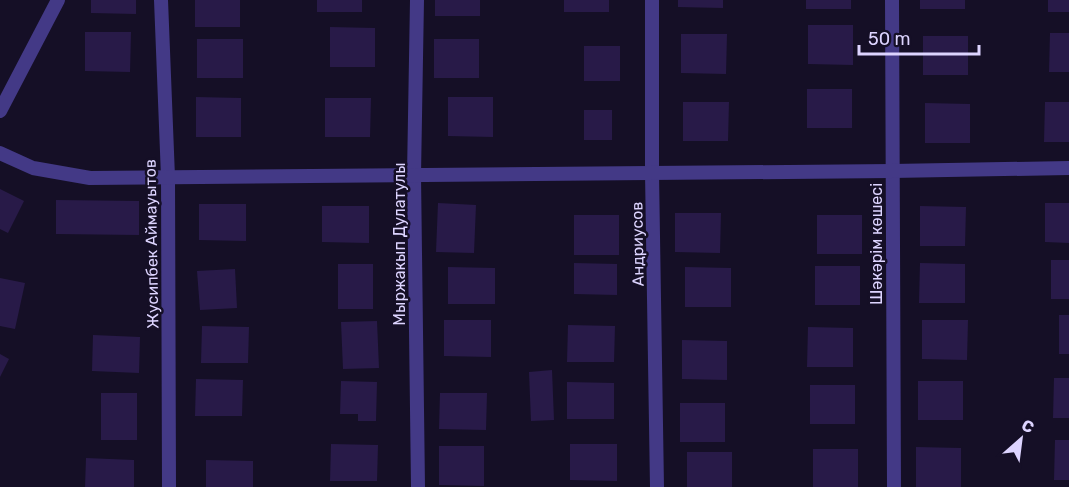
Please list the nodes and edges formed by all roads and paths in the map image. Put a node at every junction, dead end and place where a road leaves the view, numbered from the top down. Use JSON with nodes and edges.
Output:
{"nodes":[{"id":1,"x":58,"y":0,"type":"edge"},
{"id":2,"x":160,"y":0,"type":"edge"},
{"id":3,"x":417,"y":0,"type":"edge"},
{"id":4,"x":652,"y":0,"type":"edge"},
{"id":5,"x":892,"y":0,"type":"edge"},
{"id":6,"x":0,"y":111,"type":"edge"},
{"id":7,"x":0,"y":153,"type":"edge"},
{"id":8,"x":1069,"y":168,"type":"edge"},
{"id":9,"x":892,"y":171,"type":"junction"},
{"id":10,"x":652,"y":173,"type":"junction"},
{"id":11,"x":414,"y":175,"type":"junction"},
{"id":12,"x":168,"y":177,"type":"junction"},
{"id":13,"x":169,"y":487,"type":"edge"},
{"id":14,"x":418,"y":487,"type":"edge"},
{"id":15,"x":657,"y":487,"type":"edge"},
{"id":16,"x":894,"y":487,"type":"edge"}],
"edges":[{"from":1,"to":6,"type":"street"},
{"from":2,"to":12,"type":"street","name":"Жусипбек Аймауытов"},
{"from":3,"to":11,"type":"street","name":"Мыржакып Дулатулы"},
{"from":4,"to":10,"type":"street","name":"Андриусов"},
{"from":5,"to":9,"type":"street","name":"Шәкәрім көшесі"},
{"from":7,"to":12,"type":"street"},
{"from":8,"to":9,"type":"street"},
{"from":9,"to":10,"type":"street"},
{"from":9,"to":16,"type":"street","name":"Шәкәрім көшесі"},
{"from":10,"to":11,"type":"street"},
{"from":10,"to":15,"type":"street","name":"Андриусов"},
{"from":11,"to":12,"type":"street"},
{"from":11,"to":14,"type":"street","name":"Мыржакып Дулатулы"},
{"from":12,"to":13,"type":"street","name":"Жусипбек Аймауытов"}]}
